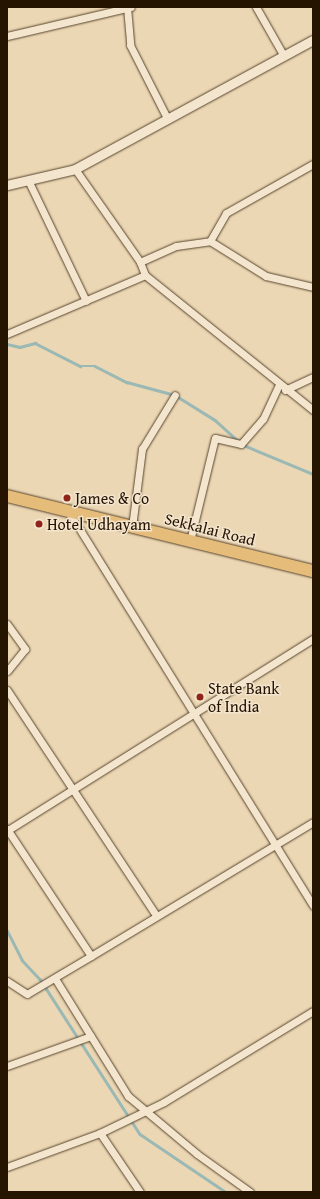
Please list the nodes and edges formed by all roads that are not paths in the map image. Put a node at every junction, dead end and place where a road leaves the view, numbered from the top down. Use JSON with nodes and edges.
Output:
{"nodes":[{"id":1,"x":256,"y":7,"type":"edge"},
{"id":2,"x":128,"y":8,"type":"edge"},
{"id":3,"x":7,"y":36,"type":"edge"},
{"id":4,"x":313,"y":40,"type":"edge"},
{"id":5,"x":284,"y":56,"type":"junction"},
{"id":6,"x":167,"y":118,"type":"junction"},
{"id":7,"x":313,"y":164,"type":"edge"},
{"id":8,"x":75,"y":169,"type":"junction"},
{"id":9,"x":28,"y":180,"type":"junction"},
{"id":10,"x":7,"y":185,"type":"edge"},
{"id":11,"x":210,"y":240,"type":"junction"},
{"id":12,"x":140,"y":262,"type":"junction"},
{"id":13,"x":145,"y":275,"type":"junction"},
{"id":14,"x":313,"y":287,"type":"edge"},
{"id":15,"x":86,"y":301,"type":"junction"},
{"id":16,"x":7,"y":334,"type":"edge"},
{"id":17,"x":313,"y":377,"type":"edge"},
{"id":18,"x":279,"y":385,"type":"junction"},
{"id":19,"x":286,"y":390,"type":"junction"},
{"id":20,"x":175,"y":395,"type":"dead end"},
{"id":21,"x":313,"y":410,"type":"edge"},
{"id":22,"x":7,"y":496,"type":"edge"},
{"id":23,"x":69,"y":512,"type":"junction"},
{"id":24,"x":132,"y":527,"type":"junction"},
{"id":25,"x":190,"y":541,"type":"junction"},
{"id":26,"x":313,"y":571,"type":"edge"},
{"id":27,"x":7,"y":624,"type":"edge"},
{"id":28,"x":313,"y":639,"type":"edge"},
{"id":29,"x":7,"y":671,"type":"edge"},
{"id":30,"x":7,"y":690,"type":"edge"},
{"id":31,"x":194,"y":713,"type":"junction"},
{"id":32,"x":72,"y":790,"type":"junction"},
{"id":33,"x":313,"y":822,"type":"edge"},
{"id":34,"x":7,"y":830,"type":"edge"},
{"id":35,"x":274,"y":846,"type":"junction"},
{"id":36,"x":313,"y":905,"type":"edge"},
{"id":37,"x":155,"y":914,"type":"junction"},
{"id":38,"x":91,"y":956,"type":"junction"},
{"id":39,"x":55,"y":980,"type":"junction"},
{"id":40,"x":7,"y":981,"type":"edge"},
{"id":41,"x":313,"y":1011,"type":"edge"},
{"id":42,"x":91,"y":1036,"type":"junction"},
{"id":43,"x":7,"y":1066,"type":"edge"},
{"id":44,"x":145,"y":1112,"type":"junction"},
{"id":45,"x":100,"y":1133,"type":"junction"},
{"id":46,"x":7,"y":1167,"type":"edge"},
{"id":47,"x":140,"y":1192,"type":"edge"},
{"id":48,"x":250,"y":1192,"type":"edge"}],
"edges":[{"from":1,"to":5,"type":"street"},
{"from":2,"to":3,"type":"street"},
{"from":2,"to":6,"type":"street"},
{"from":4,"to":5,"type":"street"},
{"from":5,"to":6,"type":"street"},
{"from":6,"to":8,"type":"street"},
{"from":7,"to":11,"type":"street"},
{"from":8,"to":9,"type":"street"},
{"from":8,"to":12,"type":"street"},
{"from":9,"to":10,"type":"street"},
{"from":9,"to":15,"type":"street"},
{"from":11,"to":12,"type":"street"},
{"from":11,"to":14,"type":"street"},
{"from":12,"to":13,"type":"street"},
{"from":13,"to":15,"type":"street"},
{"from":13,"to":18,"type":"street"},
{"from":15,"to":16,"type":"street"},
{"from":17,"to":19,"type":"street"},
{"from":18,"to":19,"type":"street"},
{"from":18,"to":25,"type":"street"},
{"from":19,"to":21,"type":"street"},
{"from":20,"to":24,"type":"street"},
{"from":22,"to":23,"type":"main road","name":"Sekkalai Road"},
{"from":23,"to":24,"type":"main road","name":"Sekkalai Road"},
{"from":23,"to":31,"type":"street"},
{"from":24,"to":25,"type":"main road","name":"Sekkalai Road"},
{"from":25,"to":26,"type":"main road","name":"Sekkalai Road"},
{"from":27,"to":29,"type":"street"},
{"from":28,"to":31,"type":"street"},
{"from":30,"to":32,"type":"street"},
{"from":31,"to":32,"type":"street"},
{"from":31,"to":35,"type":"street"},
{"from":32,"to":34,"type":"street"},
{"from":32,"to":37,"type":"street"},
{"from":33,"to":35,"type":"street"},
{"from":34,"to":38,"type":"street"},
{"from":35,"to":36,"type":"street"},
{"from":35,"to":37,"type":"street"},
{"from":37,"to":38,"type":"street"},
{"from":38,"to":39,"type":"street"},
{"from":39,"to":40,"type":"street"},
{"from":39,"to":42,"type":"street"},
{"from":41,"to":44,"type":"street"},
{"from":42,"to":43,"type":"street"},
{"from":42,"to":44,"type":"street"},
{"from":44,"to":45,"type":"street"},
{"from":44,"to":48,"type":"street"},
{"from":45,"to":46,"type":"street"},
{"from":45,"to":47,"type":"street"}]}
